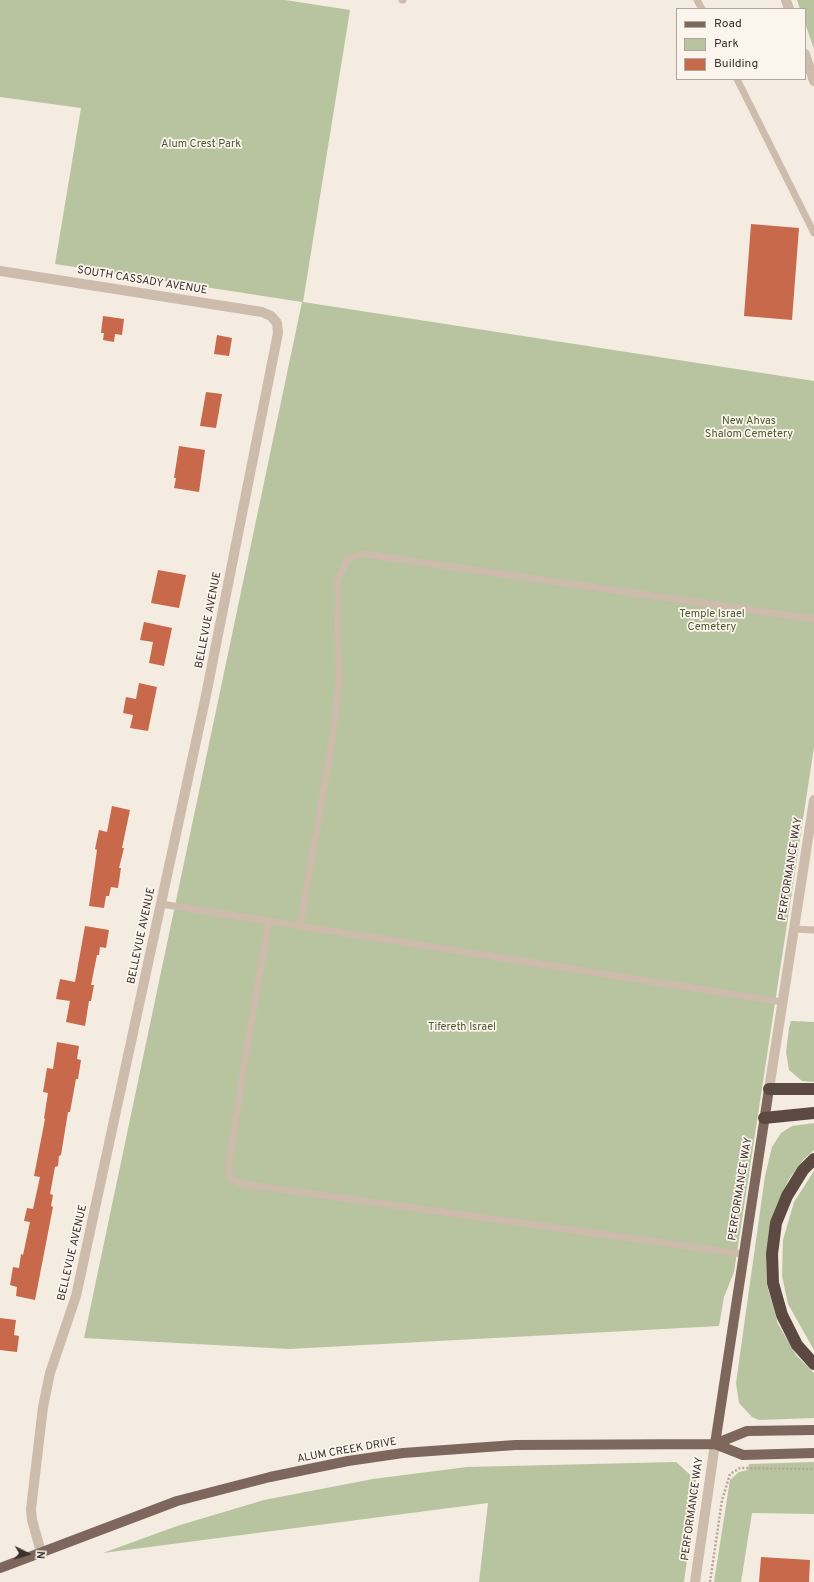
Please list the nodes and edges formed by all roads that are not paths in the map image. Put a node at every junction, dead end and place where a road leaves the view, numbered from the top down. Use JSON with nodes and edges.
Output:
{"nodes":[{"id":1,"x":806,"y":57,"type":"edge"},
{"id":2,"x":738,"y":80,"type":"edge"},
{"id":3,"x":814,"y":81,"type":"edge"},
{"id":4,"x":814,"y":233,"type":"edge"},
{"id":5,"x":0,"y":271,"type":"edge"},
{"id":6,"x":277,"y":323,"type":"joint"},
{"id":7,"x":814,"y":619,"type":"edge"},
{"id":8,"x":814,"y":800,"type":"edge"},
{"id":9,"x":161,"y":904,"type":"junction"},
{"id":10,"x":269,"y":921,"type":"junction"},
{"id":11,"x":300,"y":926,"type":"junction"},
{"id":12,"x":794,"y":929,"type":"junction"},
{"id":13,"x":814,"y":930,"type":"edge"},
{"id":14,"x":782,"y":1002,"type":"junction"},
{"id":15,"x":769,"y":1089,"type":"junction"},
{"id":16,"x":814,"y":1089,"type":"edge"},
{"id":17,"x":814,"y":1113,"type":"edge"},
{"id":18,"x":764,"y":1118,"type":"junction"},
{"id":19,"x":814,"y":1159,"type":"edge"},
{"id":20,"x":743,"y":1254,"type":"junction"},
{"id":21,"x":814,"y":1364,"type":"edge"},
{"id":22,"x":814,"y":1430,"type":"edge"},
{"id":23,"x":715,"y":1444,"type":"junction"},
{"id":24,"x":814,"y":1453,"type":"edge"},
{"id":25,"x":41,"y":1552,"type":"junction"},
{"id":26,"x":0,"y":1568,"type":"edge"},
{"id":27,"x":695,"y":1582,"type":"edge"}],
"edges":[{"from":1,"to":3,"type":"street"},
{"from":2,"to":4,"type":"lane"},
{"from":5,"to":6,"type":"street","name":"SOUTH CASSADY AVENUE"},
{"from":6,"to":9,"type":"street","name":"BELLEVUE AVENUE"},
{"from":7,"to":11,"type":"lane"},
{"from":8,"to":12,"type":"street","name":"PERFORMANCE WAY"},
{"from":9,"to":10,"type":"lane"},
{"from":9,"to":25,"type":"street","name":"BELLEVUE AVENUE"},
{"from":10,"to":11,"type":"lane"},
{"from":10,"to":20,"type":"lane"},
{"from":11,"to":14,"type":"lane"},
{"from":12,"to":13,"type":"lane"},
{"from":12,"to":14,"type":"street","name":"PERFORMANCE WAY"},
{"from":14,"to":15,"type":"street","name":"PERFORMANCE WAY"},
{"from":15,"to":16,"type":"highway"},
{"from":15,"to":18,"type":"main road","name":"PERFORMANCE WAY"},
{"from":17,"to":18,"type":"highway"},
{"from":18,"to":20,"type":"main road","name":"PERFORMANCE WAY"},
{"from":19,"to":21,"type":"highway"},
{"from":20,"to":23,"type":"main road","name":"PERFORMANCE WAY"},
{"from":22,"to":23,"type":"main road","name":"ALUM CREEK DRIVE"},
{"from":23,"to":24,"type":"main road","name":"ALUM CREEK DRIVE"},
{"from":23,"to":25,"type":"main road","name":"ALUM CREEK DRIVE"},
{"from":23,"to":27,"type":"street","name":"PERFORMANCE WAY"},
{"from":25,"to":26,"type":"main road","name":"ALUM CREEK DRIVE"}]}
